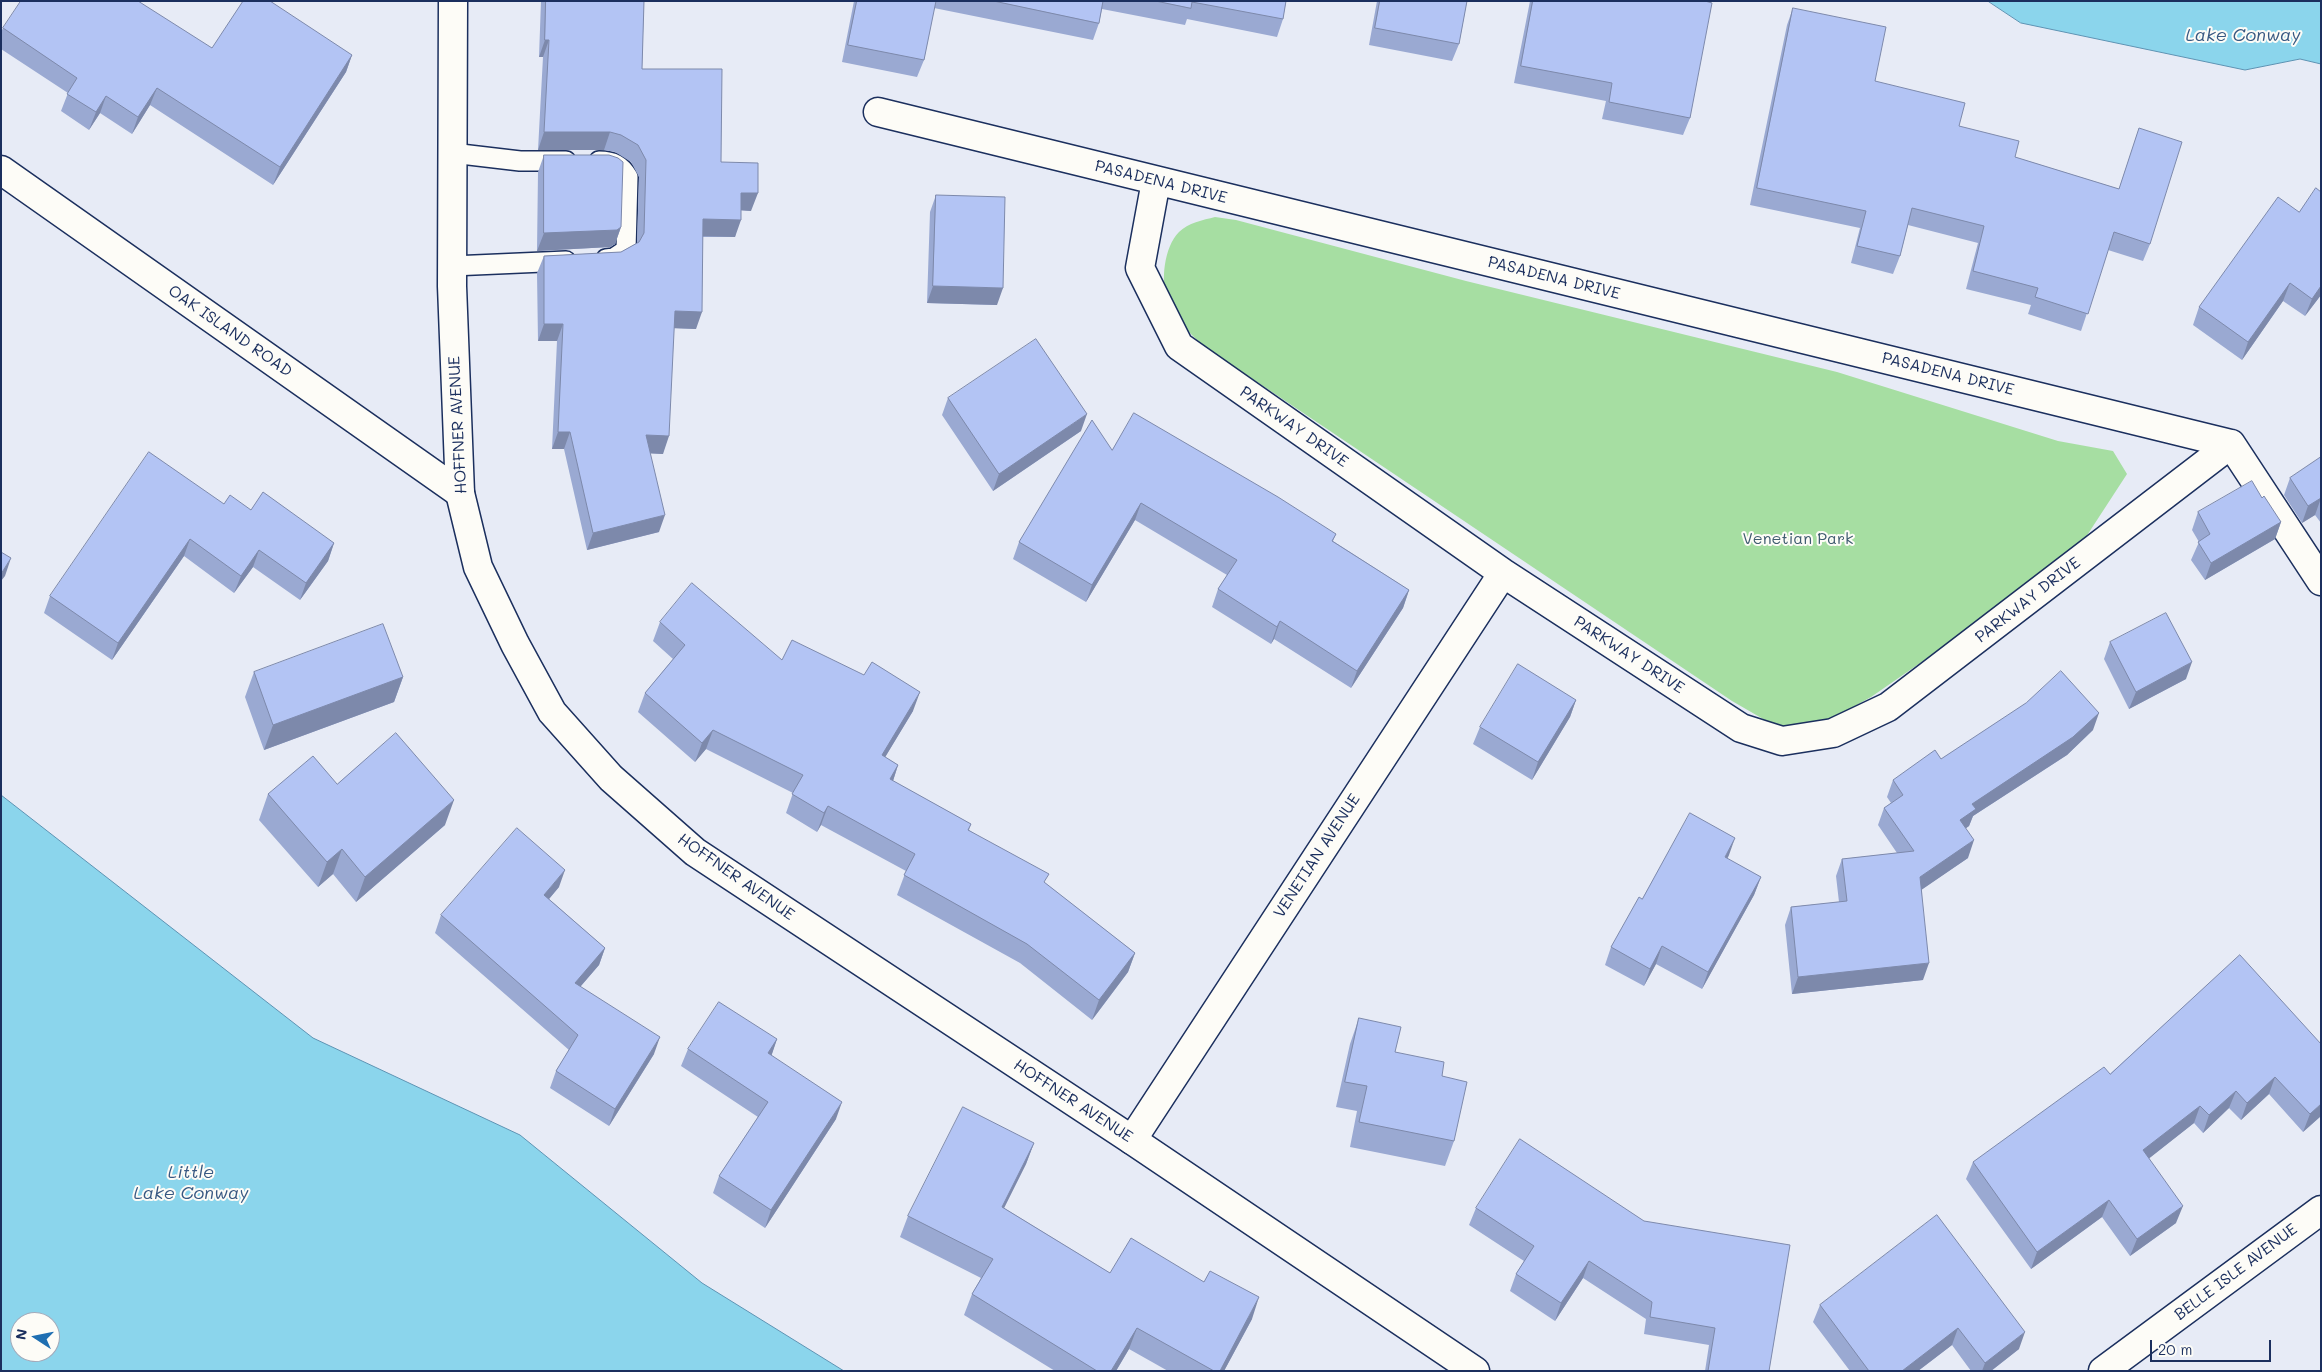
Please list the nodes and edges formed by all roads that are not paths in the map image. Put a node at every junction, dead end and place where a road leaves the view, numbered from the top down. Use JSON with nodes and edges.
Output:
{"nodes":[{"id":1,"x":454,"y":1,"type":"edge"},
{"id":2,"x":878,"y":112,"type":"dead end"},
{"id":3,"x":452,"y":153,"type":"junction"},
{"id":4,"x":1,"y":170,"type":"edge"},
{"id":5,"x":1156,"y":181,"type":"junction"},
{"id":6,"x":452,"y":266,"type":"junction"},
{"id":7,"x":2231,"y":444,"type":"junction"},
{"id":8,"x":460,"y":492,"type":"junction"},
{"id":9,"x":1502,"y":573,"type":"junction"},
{"id":10,"x":2321,"y":581,"type":"edge"},
{"id":11,"x":1132,"y":1140,"type":"junction"},
{"id":12,"x":2321,"y":1210,"type":"edge"},
{"id":13,"x":1475,"y":1371,"type":"edge"},
{"id":14,"x":2103,"y":1371,"type":"edge"}],
"edges":[{"from":1,"to":3,"type":"street","name":"HOFFNER AVENUE"},
{"from":2,"to":5,"type":"street","name":"PASADENA DRIVE"},
{"from":3,"to":6,"type":"street","name":"HOFFNER AVENUE"},
{"from":3,"to":6,"type":"lane"},
{"from":4,"to":8,"type":"street","name":"OAK ISLAND ROAD"},
{"from":5,"to":7,"type":"street","name":"PASADENA DRIVE"},
{"from":5,"to":9,"type":"street","name":"PARKWAY DRIVE"},
{"from":6,"to":8,"type":"street","name":"HOFFNER AVENUE"},
{"from":7,"to":9,"type":"street","name":"PARKWAY DRIVE"},
{"from":7,"to":10,"type":"street"},
{"from":8,"to":11,"type":"street","name":"HOFFNER AVENUE"},
{"from":9,"to":11,"type":"street","name":"VENETIAN AVENUE"},
{"from":11,"to":13,"type":"street","name":"HOFFNER AVENUE"},
{"from":12,"to":14,"type":"street","name":"BELLE ISLE AVENUE"}]}
